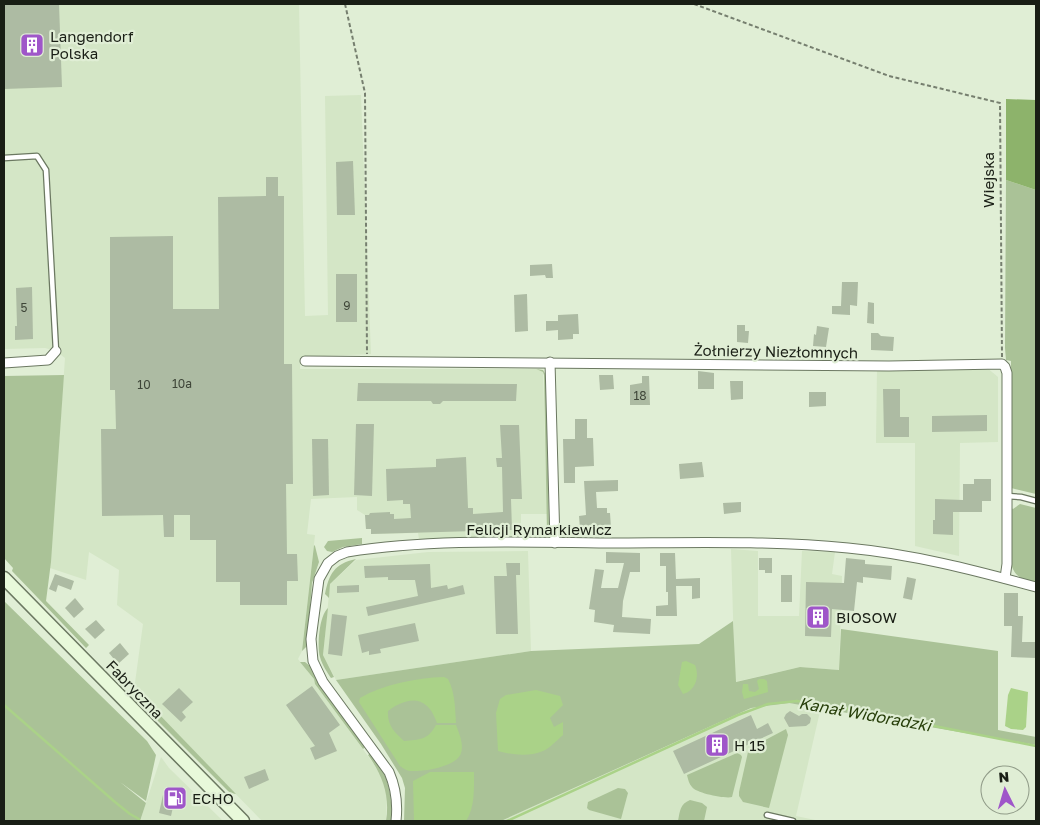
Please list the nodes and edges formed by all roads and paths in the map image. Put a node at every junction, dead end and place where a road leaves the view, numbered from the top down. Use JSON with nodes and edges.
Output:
{"nodes":[{"id":1,"x":346,"y":4,"type":"edge"},
{"id":2,"x":694,"y":4,"type":"edge"},
{"id":3,"x":4,"y":158,"type":"edge"},
{"id":4,"x":56,"y":351,"type":"joint"},
{"id":5,"x":305,"y":361,"type":"dead end"},
{"id":6,"x":368,"y":361,"type":"junction"},
{"id":7,"x":4,"y":362,"type":"edge"},
{"id":8,"x":550,"y":362,"type":"junction"},
{"id":9,"x":1002,"y":364,"type":"junction"},
{"id":10,"x":1007,"y":496,"type":"junction"},
{"id":11,"x":1036,"y":501,"type":"edge"},
{"id":12,"x":555,"y":542,"type":"junction"},
{"id":13,"x":4,"y":578,"type":"edge"},
{"id":14,"x":1005,"y":578,"type":"junction"},
{"id":15,"x":1036,"y":586,"type":"edge"},
{"id":16,"x":766,"y":815,"type":"dead end"},
{"id":17,"x":243,"y":821,"type":"edge"},
{"id":18,"x":396,"y":821,"type":"edge"},
{"id":19,"x":792,"y":821,"type":"edge"}],
"edges":[{"from":1,"to":6,"type":"path"},
{"from":2,"to":9,"type":"path","name":"Wiejska"},
{"from":3,"to":4,"type":"lane"},
{"from":4,"to":7,"type":"street"},
{"from":5,"to":6,"type":"street","name":"Żołnierzy Niezłomnych"},
{"from":6,"to":8,"type":"street","name":"Żołnierzy Niezłomnych"},
{"from":8,"to":9,"type":"street","name":"Żołnierzy Niezłomnych"},
{"from":8,"to":12,"type":"street"},
{"from":9,"to":10,"type":"street"},
{"from":10,"to":11,"type":"lane"},
{"from":10,"to":14,"type":"street"},
{"from":12,"to":14,"type":"street","name":"Felicji Rymarkiewicz"},
{"from":12,"to":18,"type":"street","name":"Felicji Rymarkiewicz"},
{"from":13,"to":17,"type":"street","name":"Fabryczna"},
{"from":14,"to":15,"type":"street","name":"Felicji Rymarkiewicz"},
{"from":16,"to":19,"type":"lane"}]}
